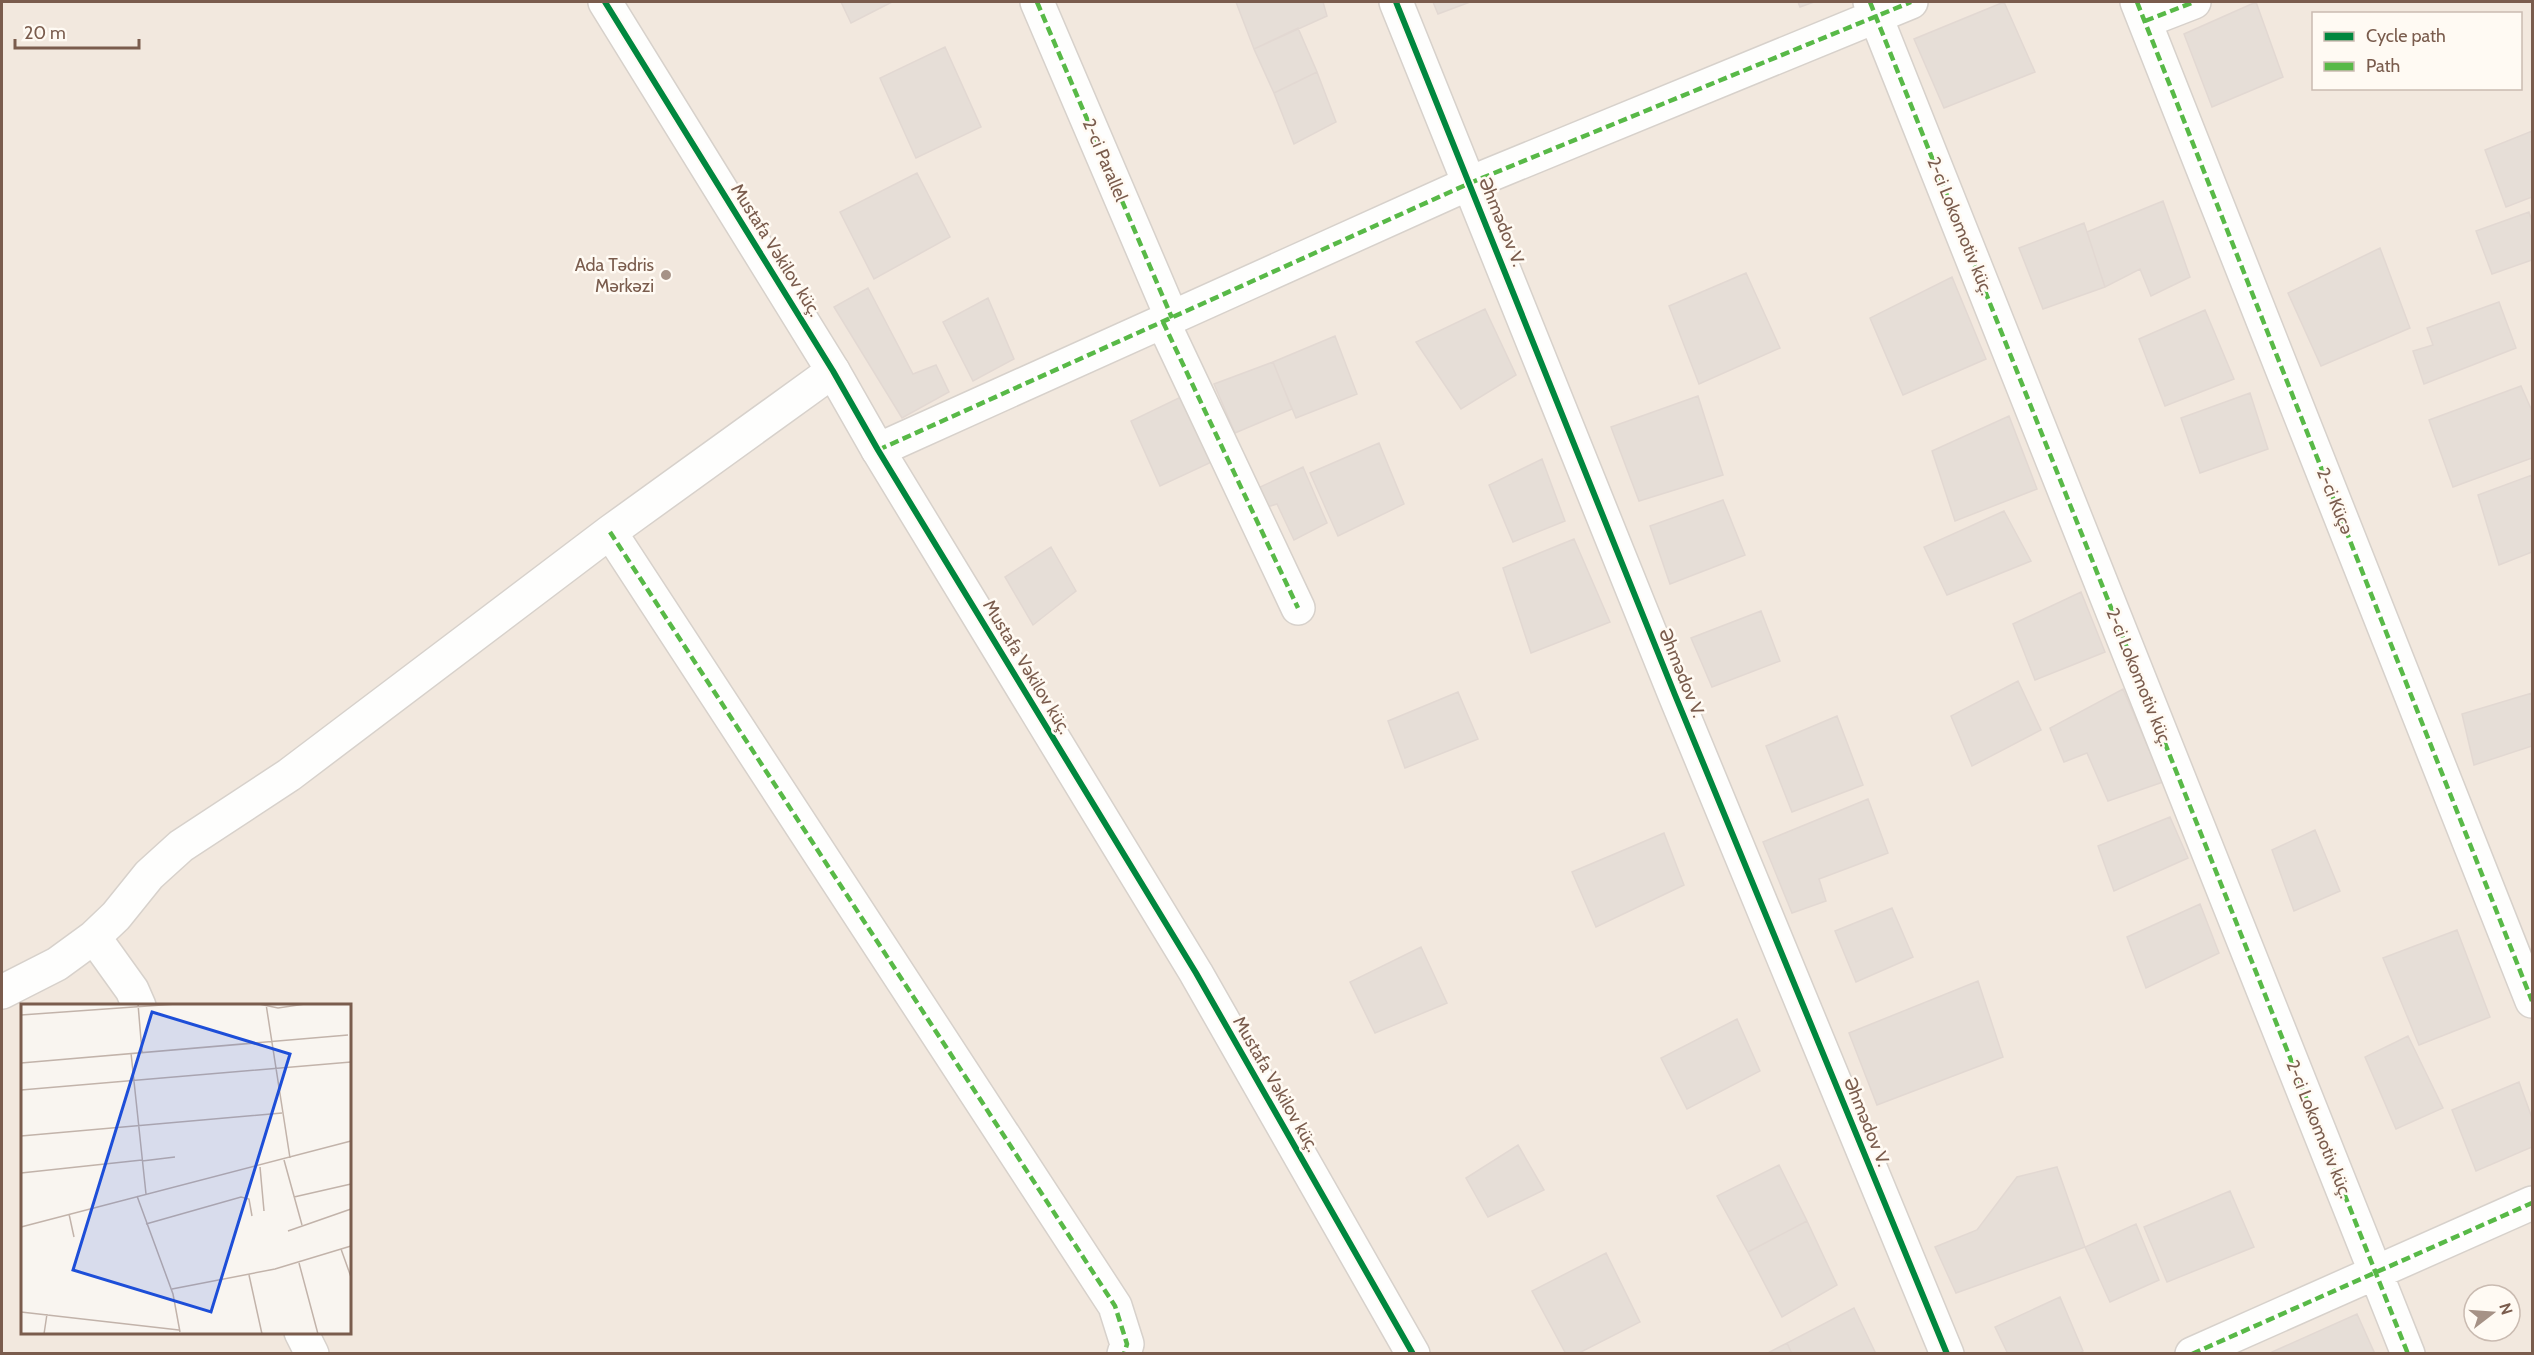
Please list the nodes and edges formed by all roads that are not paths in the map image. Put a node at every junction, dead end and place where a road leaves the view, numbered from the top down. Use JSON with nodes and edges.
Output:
{"nodes":[{"id":1,"x":605,"y":2,"type":"edge"},
{"id":2,"x":1037,"y":2,"type":"edge"},
{"id":3,"x":1396,"y":2,"type":"edge"},
{"id":4,"x":1911,"y":2,"type":"edge"},
{"id":5,"x":2194,"y":2,"type":"edge"},
{"id":6,"x":1873,"y":9,"type":"edge"},
{"id":7,"x":2141,"y":11,"type":"edge"},
{"id":8,"x":1470,"y":183,"type":"junction"},
{"id":9,"x":1168,"y":320,"type":"junction"},
{"id":10,"x":832,"y":371,"type":"junction"},
{"id":11,"x":878,"y":450,"type":"junction"},
{"id":12,"x":610,"y":532,"type":"junction"},
{"id":13,"x":1298,"y":608,"type":"dead end"},
{"id":14,"x":94,"y":937,"type":"junction"},
{"id":15,"x":2,"y":992,"type":"edge"},
{"id":16,"x":2532,"y":1001,"type":"edge"},
{"id":17,"x":139,"y":1004,"type":"edge"},
{"id":18,"x":2532,"y":1203,"type":"edge"},
{"id":19,"x":2375,"y":1271,"type":"junction"},
{"id":20,"x":302,"y":1334,"type":"edge"},
{"id":21,"x":312,"y":1353,"type":"edge"},
{"id":22,"x":1124,"y":1353,"type":"edge"},
{"id":23,"x":1413,"y":1353,"type":"edge"},
{"id":24,"x":1947,"y":1353,"type":"edge"},
{"id":25,"x":2192,"y":1353,"type":"edge"},
{"id":26,"x":2408,"y":1353,"type":"edge"}],
"edges":[{"from":1,"to":10,"type":"street","name":"Mustafa Vəkilov küç."},
{"from":2,"to":9,"type":"street","name":"2-ci Parallel"},
{"from":3,"to":8,"type":"street","name":"Əhmədov V."},
{"from":4,"to":6,"type":"street"},
{"from":5,"to":7,"type":"street"},
{"from":6,"to":8,"type":"street"},
{"from":6,"to":19,"type":"street","name":"2-ci Lokomotiv küç."},
{"from":7,"to":16,"type":"street","name":"2-ci Küçə"},
{"from":8,"to":9,"type":"street"},
{"from":8,"to":24,"type":"street","name":"Əhmədov V."},
{"from":9,"to":11,"type":"street"},
{"from":9,"to":13,"type":"street","name":"2-ci Parallel"},
{"from":10,"to":11,"type":"street","name":"Mustafa Vəkilov küç."},
{"from":10,"to":12,"type":"street"},
{"from":11,"to":23,"type":"street","name":"Mustafa Vəkilov küç."},
{"from":12,"to":14,"type":"street"},
{"from":12,"to":22,"type":"street"},
{"from":14,"to":15,"type":"street"},
{"from":14,"to":17,"type":"street"},
{"from":18,"to":19,"type":"street"},
{"from":19,"to":25,"type":"street"},
{"from":19,"to":26,"type":"street","name":"2-ci Lokomotiv küç."},
{"from":20,"to":21,"type":"street"}]}
